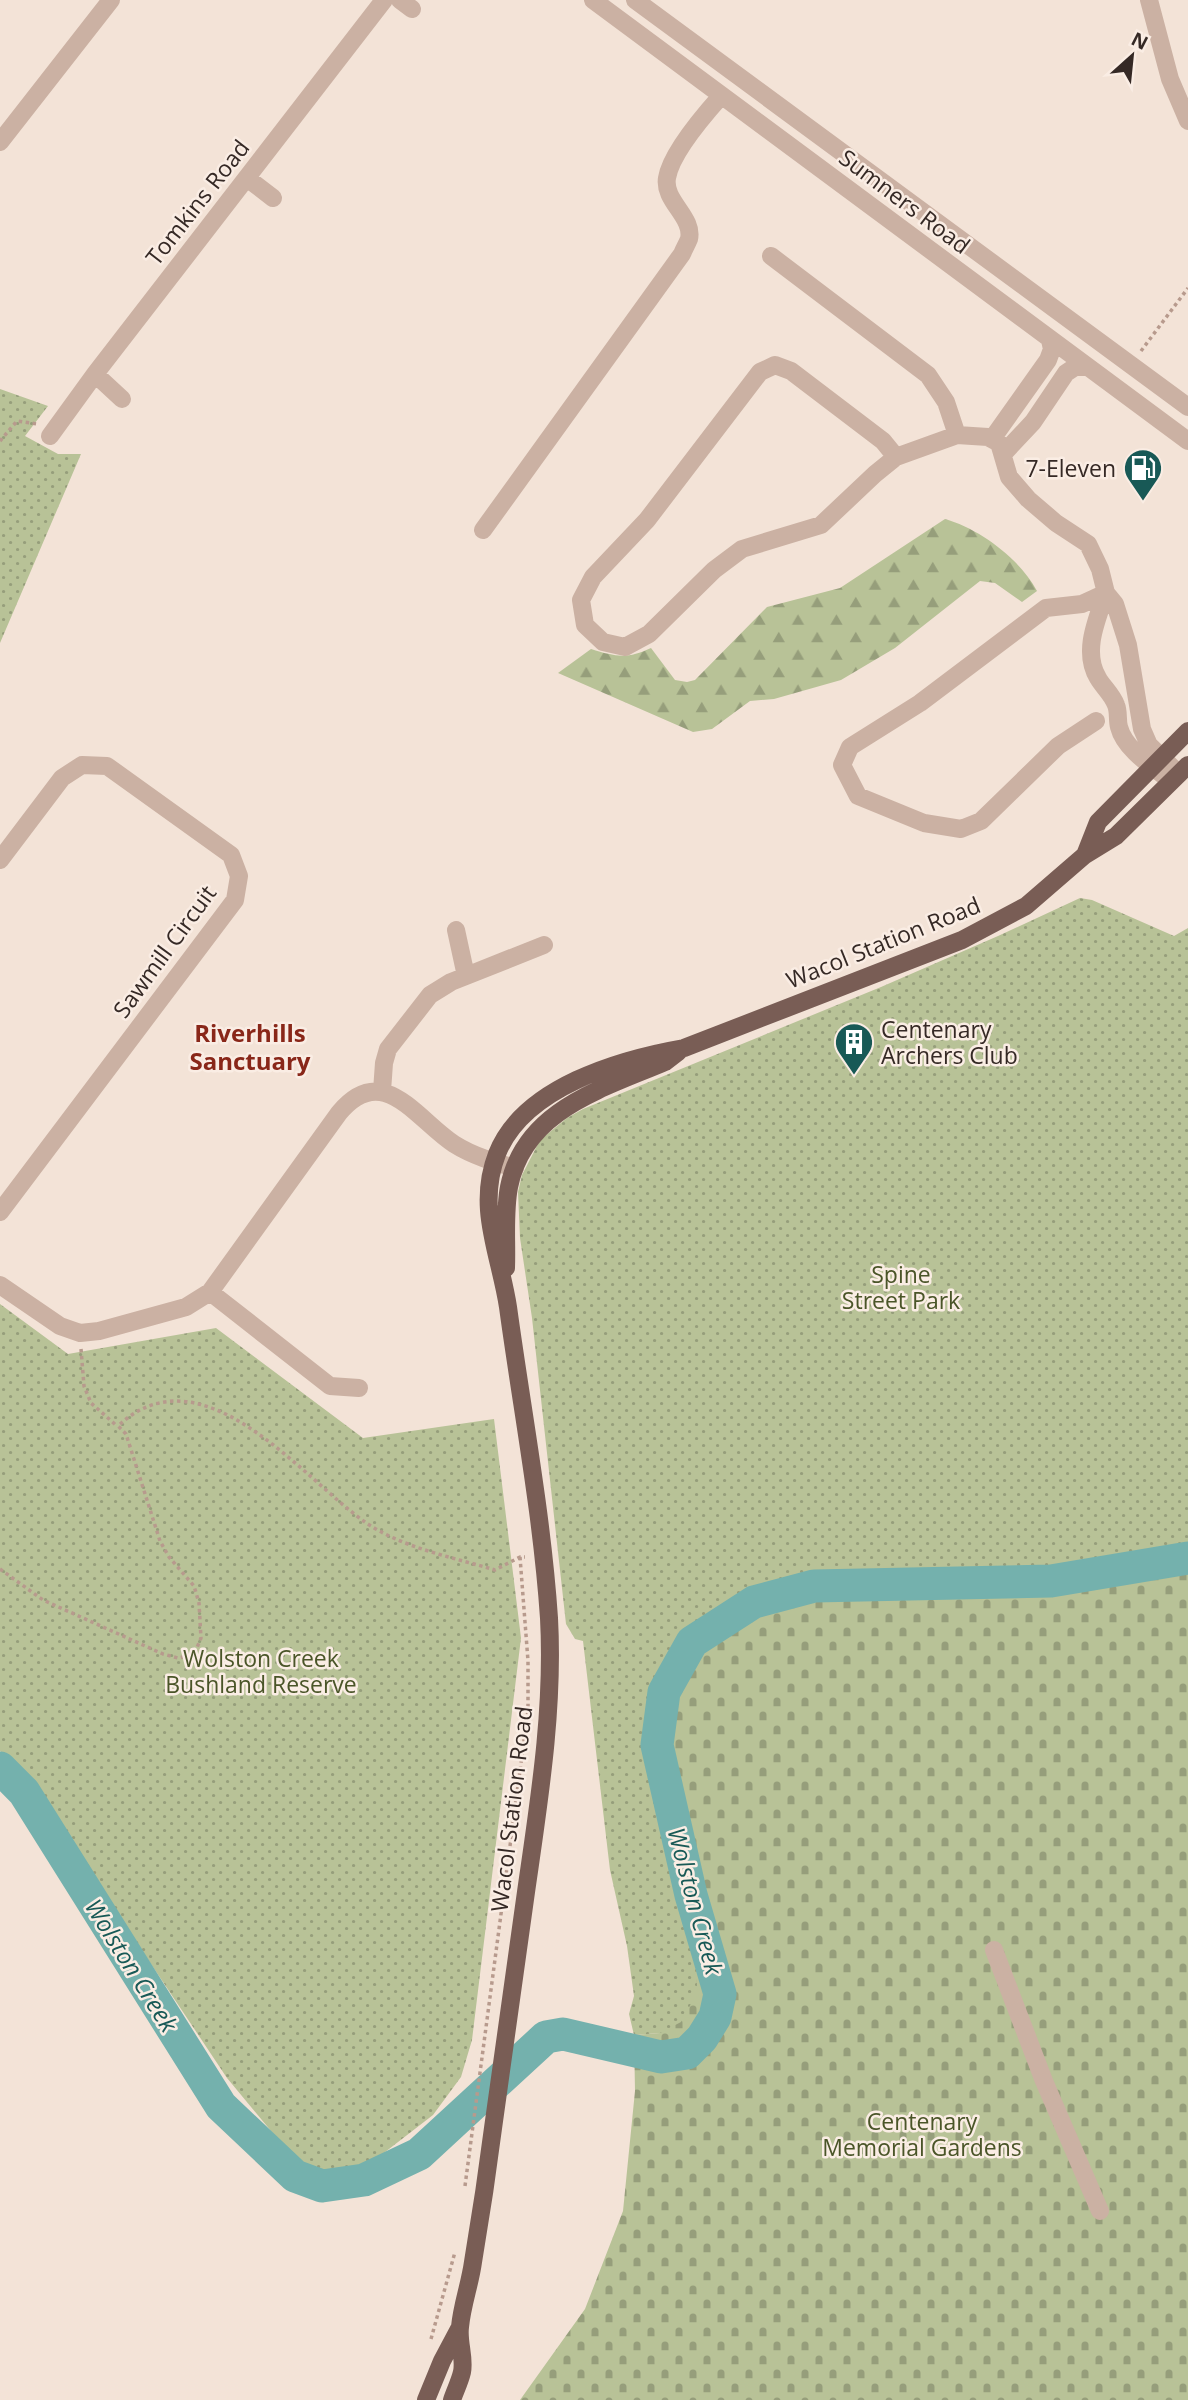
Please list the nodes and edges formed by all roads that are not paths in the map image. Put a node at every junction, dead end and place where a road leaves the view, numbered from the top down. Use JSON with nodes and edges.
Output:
{"nodes":[{"id":1,"x":111,"y":0,"type":"edge"},
{"id":2,"x":384,"y":0,"type":"edge"},
{"id":3,"x":593,"y":0,"type":"edge"},
{"id":4,"x":635,"y":0,"type":"edge"},
{"id":5,"x":1149,"y":0,"type":"edge"},
{"id":6,"x":721,"y":96,"type":"junction"},
{"id":7,"x":1188,"y":121,"type":"edge"},
{"id":8,"x":0,"y":142,"type":"edge"},
{"id":9,"x":247,"y":178,"type":"junction"},
{"id":10,"x":273,"y":198,"type":"dead end"},
{"id":11,"x":771,"y":256,"type":"dead end"},
{"id":12,"x":1050,"y":340,"type":"junction"},
{"id":13,"x":1087,"y":367,"type":"junction"},
{"id":14,"x":95,"y":374,"type":"junction"},
{"id":15,"x":1021,"y":398,"type":"junction"},
{"id":16,"x":122,"y":400,"type":"dead end"},
{"id":17,"x":1188,"y":407,"type":"edge"},
{"id":18,"x":1041,"y":409,"type":"junction"},
{"id":19,"x":55,"y":429,"type":"road end"},
{"id":20,"x":957,"y":435,"type":"junction"},
{"id":21,"x":1188,"y":441,"type":"edge"},
{"id":22,"x":998,"y":447,"type":"junction"},
{"id":23,"x":896,"y":457,"type":"junction"},
{"id":24,"x":484,"y":530,"type":"dead end"},
{"id":25,"x":1106,"y":593,"type":"junction"},
{"id":26,"x":1125,"y":637,"type":"junction"},
{"id":27,"x":1091,"y":643,"type":"junction"},
{"id":28,"x":1096,"y":721,"type":"dead end"},
{"id":29,"x":1188,"y":731,"type":"edge"},
{"id":30,"x":1156,"y":762,"type":"junction"},
{"id":31,"x":1179,"y":773,"type":"edge"},
{"id":32,"x":1085,"y":855,"type":"junction"},
{"id":33,"x":0,"y":860,"type":"edge"},
{"id":34,"x":456,"y":930,"type":"dead end"},
{"id":35,"x":544,"y":945,"type":"dead end"},
{"id":36,"x":467,"y":976,"type":"junction"},
{"id":37,"x":684,"y":1048,"type":"junction"},
{"id":38,"x":383,"y":1091,"type":"junction"},
{"id":39,"x":495,"y":1163,"type":"junction"},
{"id":40,"x":514,"y":1168,"type":"junction"},
{"id":41,"x":0,"y":1212,"type":"edge"},
{"id":42,"x":0,"y":1285,"type":"edge"},
{"id":43,"x":210,"y":1292,"type":"junction"},
{"id":44,"x":505,"y":1293,"type":"junction"},
{"id":45,"x":359,"y":1388,"type":"dead end"},
{"id":46,"x":994,"y":1950,"type":"dead end"},
{"id":47,"x":1100,"y":2211,"type":"dead end"},
{"id":48,"x":459,"y":2329,"type":"junction"},
{"id":49,"x":426,"y":2400,"type":"edge"},
{"id":50,"x":452,"y":2400,"type":"edge"}],
"edges":[{"from":1,"to":8,"type":"street"},
{"from":2,"to":9,"type":"street","name":"Tomkins Road"},
{"from":3,"to":6,"type":"street","name":"Sumners Road"},
{"from":4,"to":17,"type":"street","name":"Sumners Road"},
{"from":5,"to":7,"type":"street"},
{"from":6,"to":12,"type":"street","name":"Sumners Road"},
{"from":6,"to":24,"type":"street"},
{"from":9,"to":10,"type":"street"},
{"from":9,"to":14,"type":"street","name":"Tomkins Road"},
{"from":11,"to":20,"type":"street"},
{"from":12,"to":13,"type":"street","name":"Sumners Road"},
{"from":12,"to":15,"type":"street"},
{"from":13,"to":18,"type":"street"},
{"from":13,"to":21,"type":"street","name":"Sumners Road"},
{"from":14,"to":16,"type":"street"},
{"from":14,"to":19,"type":"street","name":"Tomkins Road"},
{"from":15,"to":18,"type":"street"},
{"from":15,"to":22,"type":"street"},
{"from":18,"to":22,"type":"street"},
{"from":20,"to":22,"type":"street"},
{"from":20,"to":23,"type":"street"},
{"from":22,"to":25,"type":"street"},
{"from":23,"to":23,"type":"street"},
{"from":25,"to":26,"type":"street"},
{"from":25,"to":27,"type":"street"},
{"from":25,"to":28,"type":"street"},
{"from":26,"to":27,"type":"street"},
{"from":26,"to":30,"type":"street"},
{"from":27,"to":30,"type":"street"},
{"from":29,"to":30,"type":"main road","name":"Wacol Station Road"},
{"from":30,"to":31,"type":"street"},
{"from":30,"to":32,"type":"main road","name":"Wacol Station Road"},
{"from":31,"to":32,"type":"main road","name":"Wacol Station Road"},
{"from":32,"to":37,"type":"main road","name":"Wacol Station Road"},
{"from":33,"to":41,"type":"street","name":"Sawmill Circuit"},
{"from":34,"to":36,"type":"street"},
{"from":35,"to":36,"type":"street"},
{"from":36,"to":38,"type":"street"},
{"from":37,"to":39,"type":"main road","name":"Wacol Station Road"},
{"from":37,"to":40,"type":"main road","name":"Wacol Station Road"},
{"from":38,"to":39,"type":"street"},
{"from":38,"to":43,"type":"street"},
{"from":39,"to":40,"type":"street"},
{"from":39,"to":44,"type":"main road","name":"Wacol Station Road"},
{"from":40,"to":44,"type":"main road","name":"Wacol Station Road"},
{"from":42,"to":43,"type":"street"},
{"from":43,"to":45,"type":"street"},
{"from":44,"to":48,"type":"main road","name":"Wacol Station Road"},
{"from":46,"to":47,"type":"street"},
{"from":48,"to":49,"type":"main road","name":"Wacol Station Road"},
{"from":48,"to":50,"type":"main road","name":"Wacol Station Road"}]}
